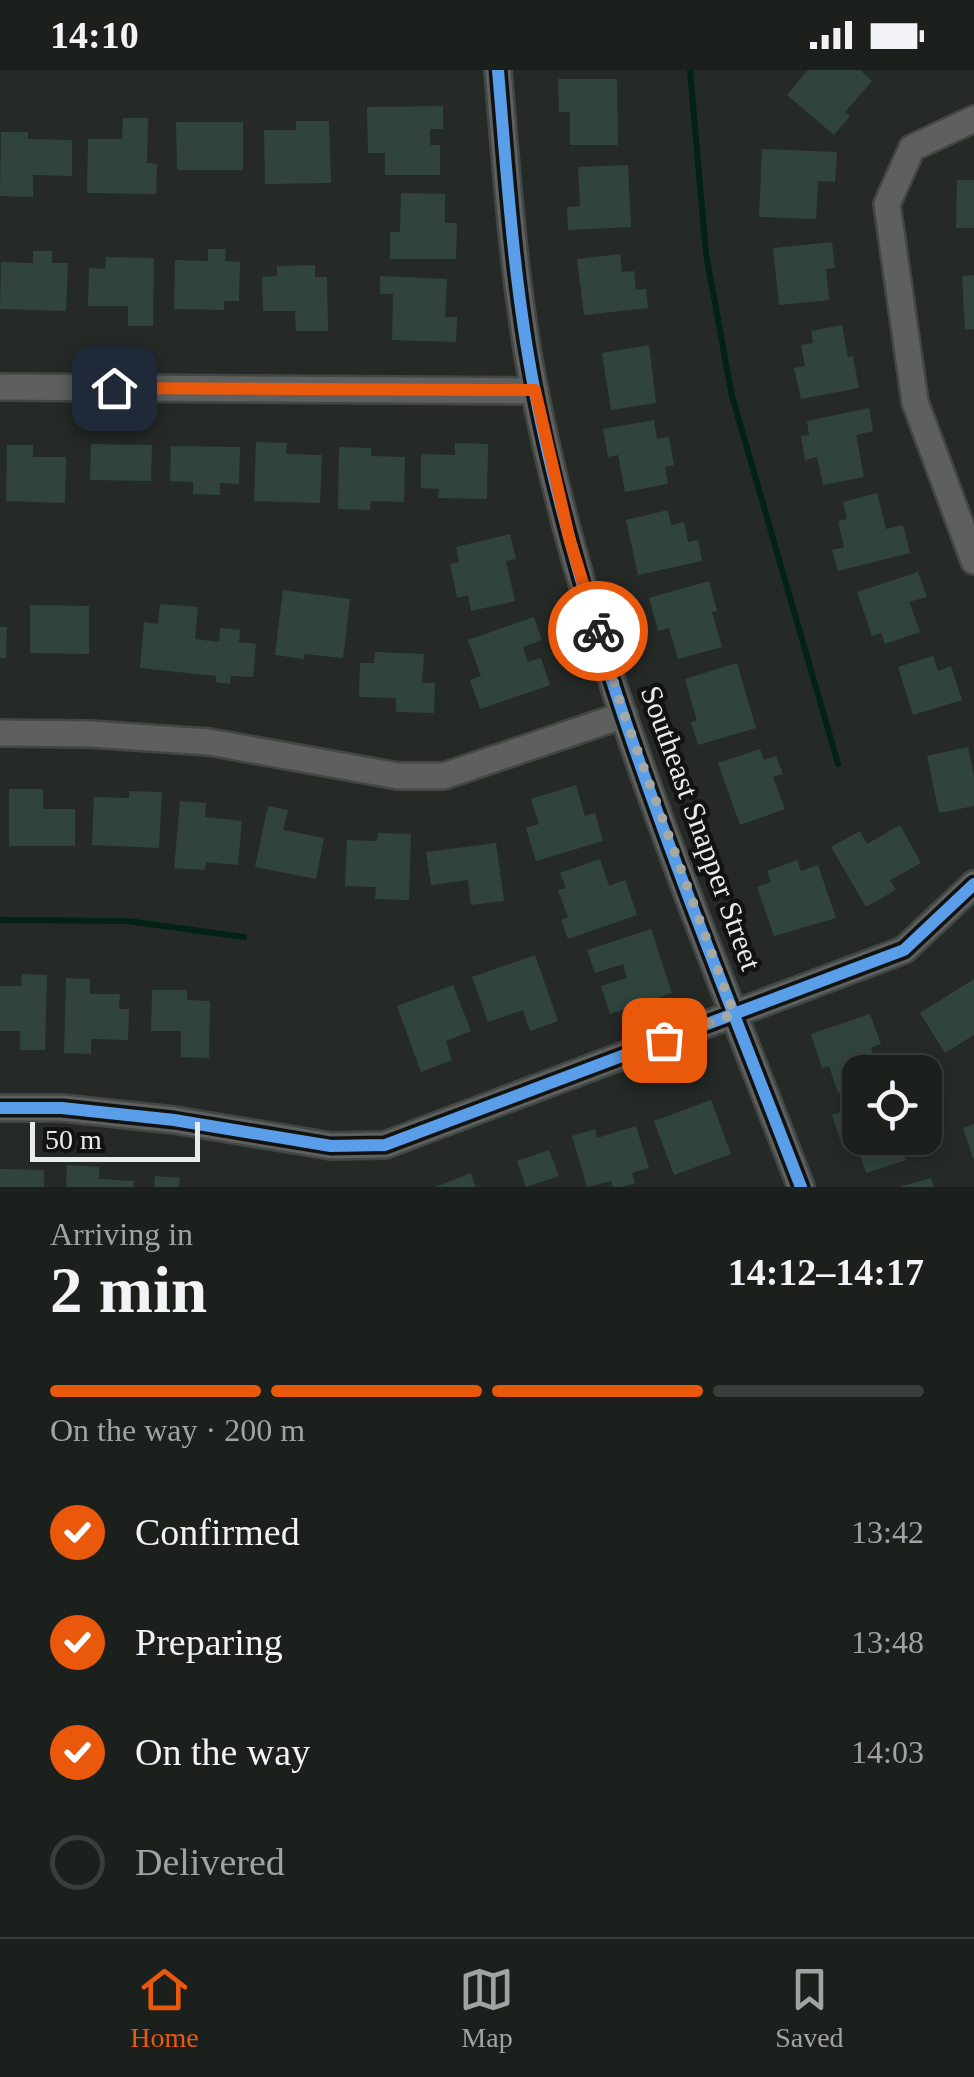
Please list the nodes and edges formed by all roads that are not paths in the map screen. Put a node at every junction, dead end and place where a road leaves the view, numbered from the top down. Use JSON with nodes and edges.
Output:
{"nodes":[{"id":1,"x":498,"y":70,"type":"edge"},
{"id":2,"x":974,"y":119,"type":"edge"},
{"id":3,"x":0,"y":387,"type":"edge"},
{"id":4,"x":535,"y":390,"type":"junction"},
{"id":5,"x":974,"y":561,"type":"edge"},
{"id":6,"x":624,"y":714,"type":"junction"},
{"id":7,"x":0,"y":734,"type":"edge"},
{"id":8,"x":974,"y":884,"type":"edge"},
{"id":9,"x":734,"y":1014,"type":"junction"},
{"id":10,"x":0,"y":1108,"type":"edge"},
{"id":11,"x":801,"y":1187,"type":"edge"}],
"edges":[{"from":1,"to":4,"type":"street","name":"Southeast Snapper Street"},
{"from":2,"to":5,"type":"street"},
{"from":3,"to":4,"type":"street"},
{"from":4,"to":6,"type":"street","name":"Southeast Snapper Street"},
{"from":6,"to":7,"type":"street"},
{"from":6,"to":9,"type":"street","name":"Southeast Snapper Street"},
{"from":8,"to":9,"type":"street"},
{"from":9,"to":10,"type":"street"},
{"from":9,"to":11,"type":"street","name":"Southeast Snapper Street"}]}
